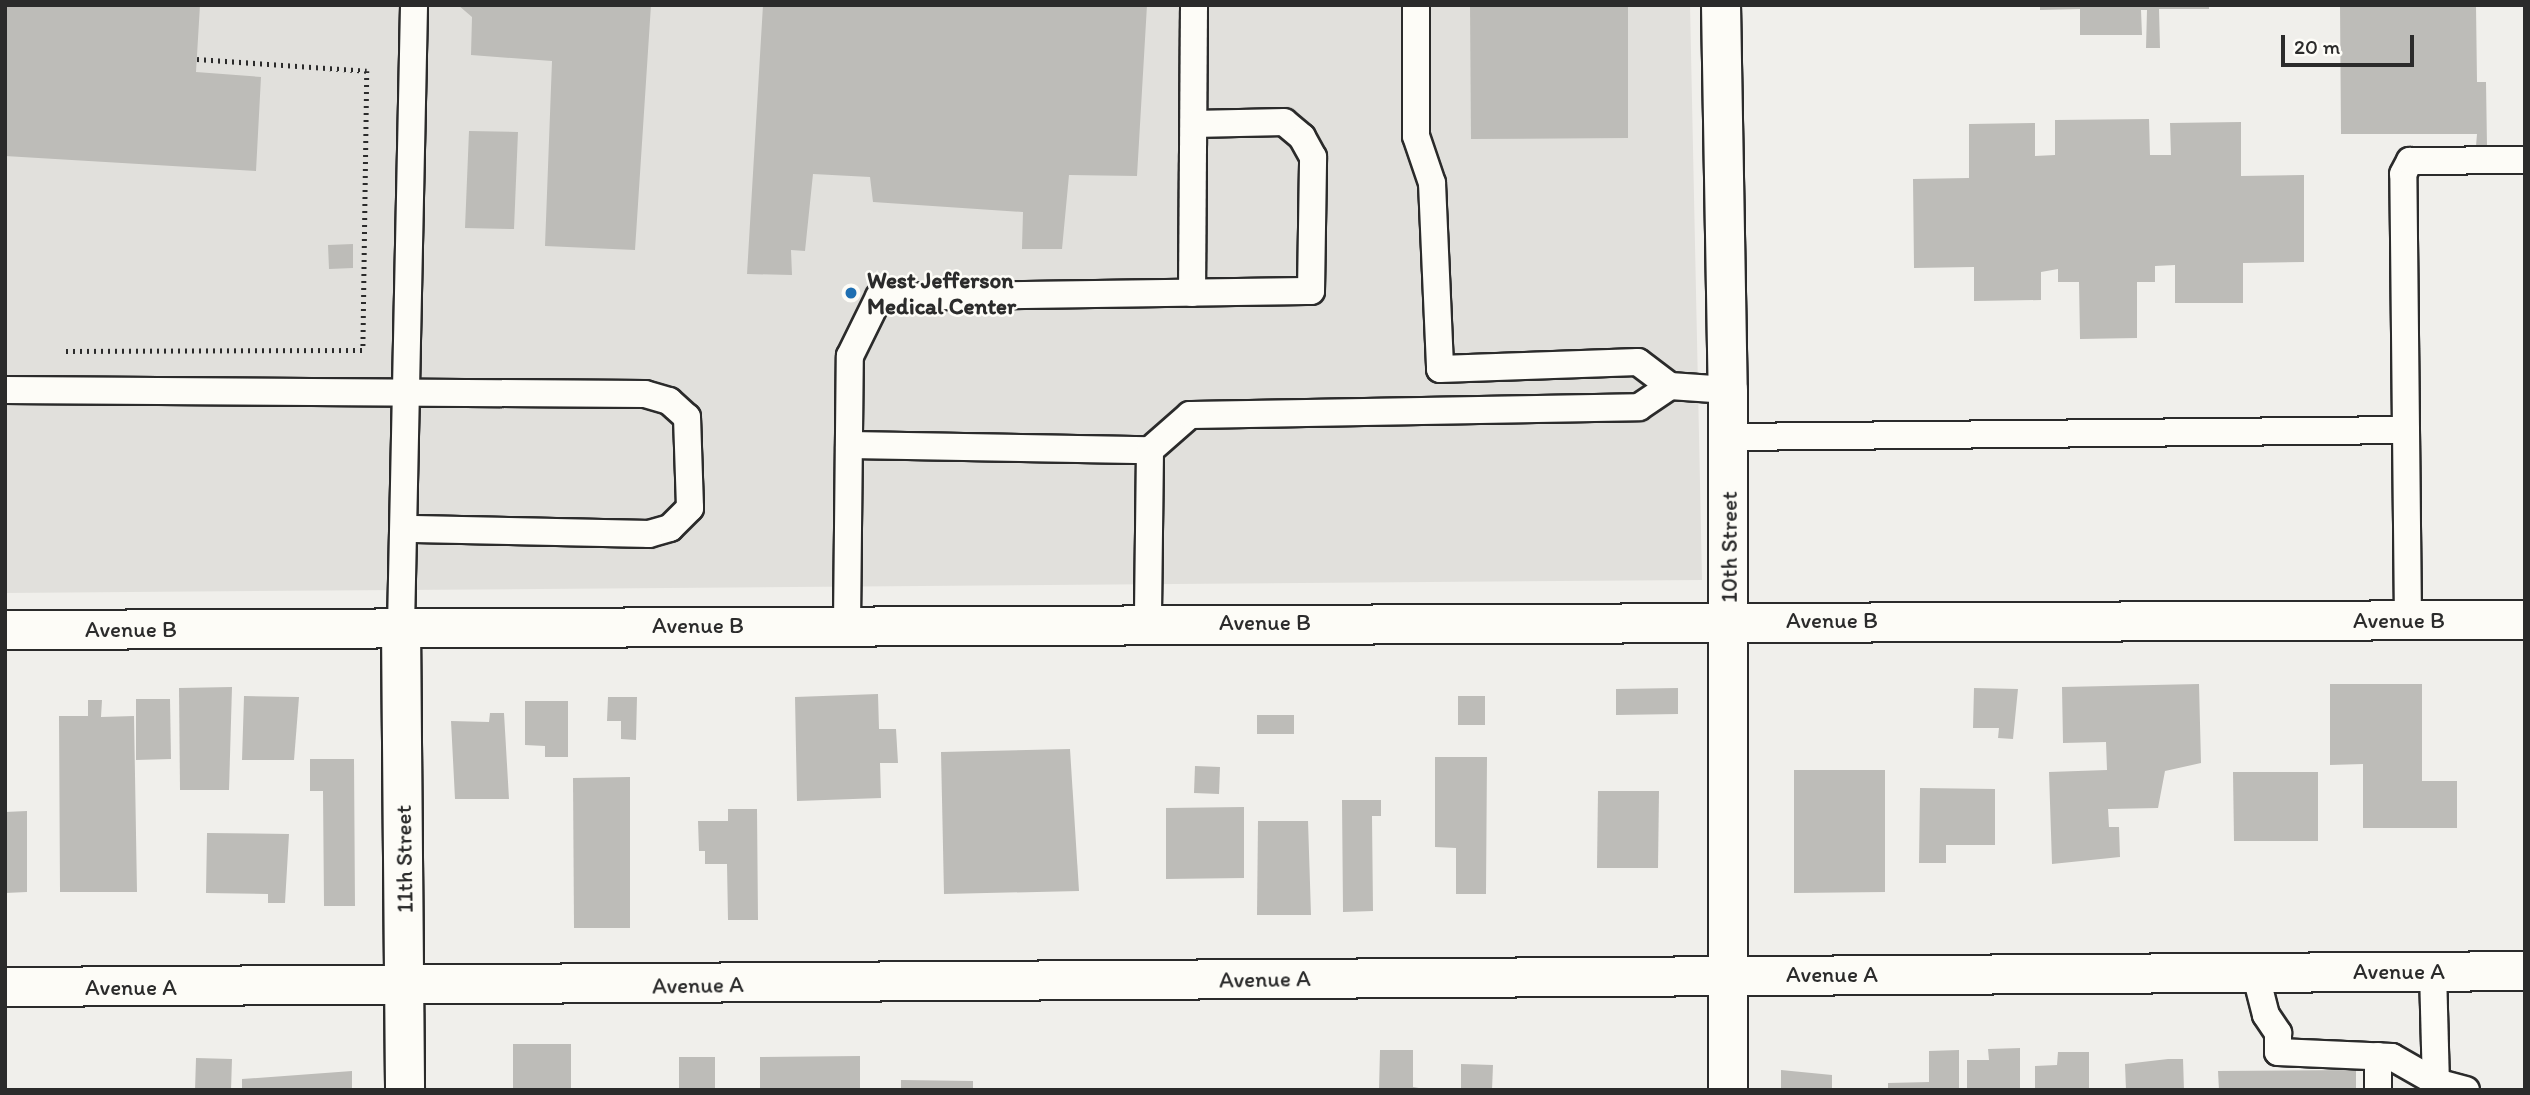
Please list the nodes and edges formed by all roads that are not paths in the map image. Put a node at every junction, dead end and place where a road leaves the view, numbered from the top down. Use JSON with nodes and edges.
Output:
{"nodes":[{"id":1,"x":414,"y":5,"type":"edge"},
{"id":2,"x":1194,"y":5,"type":"edge"},
{"id":3,"x":1416,"y":5,"type":"edge"},
{"id":4,"x":1721,"y":5,"type":"edge"},
{"id":5,"x":1194,"y":124,"type":"junction"},
{"id":6,"x":2525,"y":160,"type":"edge"},
{"id":7,"x":1192,"y":293,"type":"junction"},
{"id":8,"x":1670,"y":387,"type":"junction"},
{"id":9,"x":5,"y":390,"type":"edge"},
{"id":10,"x":1728,"y":390,"type":"junction"},
{"id":11,"x":407,"y":392,"type":"junction"},
{"id":12,"x":2406,"y":430,"type":"junction"},
{"id":13,"x":1729,"y":437,"type":"junction"},
{"id":14,"x":849,"y":445,"type":"junction"},
{"id":15,"x":1150,"y":450,"type":"junction"},
{"id":16,"x":404,"y":529,"type":"junction"},
{"id":17,"x":1730,"y":620,"type":"junction"},
{"id":18,"x":2408,"y":620,"type":"junction"},
{"id":19,"x":2525,"y":620,"type":"edge"},
{"id":20,"x":1148,"y":623,"type":"junction"},
{"id":21,"x":847,"y":624,"type":"junction"},
{"id":22,"x":401,"y":627,"type":"junction"},
{"id":23,"x":5,"y":629,"type":"edge"},
{"id":24,"x":2433,"y":971,"type":"junction"},
{"id":25,"x":2525,"y":971,"type":"edge"},
{"id":26,"x":2255,"y":972,"type":"junction"},
{"id":27,"x":1727,"y":974,"type":"junction"},
{"id":28,"x":5,"y":987,"type":"edge"},
{"id":29,"x":406,"y":988,"type":"junction"},
{"id":30,"x":2378,"y":1056,"type":"junction"},
{"id":31,"x":2436,"y":1082,"type":"junction"},
{"id":32,"x":405,"y":1090,"type":"edge"},
{"id":33,"x":1728,"y":1090,"type":"edge"},
{"id":34,"x":2378,"y":1090,"type":"edge"},
{"id":35,"x":2466,"y":1090,"type":"edge"}],
"edges":[{"from":1,"to":11,"type":"lane"},
{"from":2,"to":5,"type":"lane"},
{"from":3,"to":8,"type":"lane"},
{"from":4,"to":10,"type":"street","name":"10th Street"},
{"from":5,"to":7,"type":"lane"},
{"from":5,"to":7,"type":"lane"},
{"from":6,"to":12,"type":"lane"},
{"from":7,"to":14,"type":"lane"},
{"from":8,"to":10,"type":"lane"},
{"from":8,"to":15,"type":"lane"},
{"from":9,"to":11,"type":"lane"},
{"from":10,"to":13,"type":"street","name":"10th Street"},
{"from":11,"to":16,"type":"lane"},
{"from":11,"to":16,"type":"lane"},
{"from":12,"to":13,"type":"lane"},
{"from":12,"to":18,"type":"lane"},
{"from":13,"to":17,"type":"street","name":"10th Street"},
{"from":14,"to":15,"type":"lane"},
{"from":14,"to":21,"type":"lane"},
{"from":15,"to":20,"type":"lane"},
{"from":16,"to":22,"type":"lane"},
{"from":17,"to":18,"type":"street","name":"Avenue B"},
{"from":17,"to":20,"type":"street","name":"Avenue B"},
{"from":17,"to":27,"type":"street","name":"10th Street"},
{"from":18,"to":19,"type":"street","name":"Avenue B"},
{"from":20,"to":21,"type":"street","name":"Avenue B"},
{"from":21,"to":22,"type":"street","name":"Avenue B"},
{"from":22,"to":23,"type":"street","name":"Avenue B"},
{"from":22,"to":29,"type":"street","name":"11th Street"},
{"from":24,"to":25,"type":"street","name":"Avenue A"},
{"from":24,"to":26,"type":"street","name":"Avenue A"},
{"from":24,"to":31,"type":"lane"},
{"from":26,"to":27,"type":"street","name":"Avenue A"},
{"from":26,"to":30,"type":"lane"},
{"from":27,"to":29,"type":"street","name":"Avenue A"},
{"from":27,"to":33,"type":"street","name":"10th Street"},
{"from":28,"to":29,"type":"street","name":"Avenue A"},
{"from":29,"to":32,"type":"street","name":"11th Street"},
{"from":30,"to":31,"type":"lane"},
{"from":30,"to":34,"type":"lane"},
{"from":31,"to":35,"type":"lane"}]}
